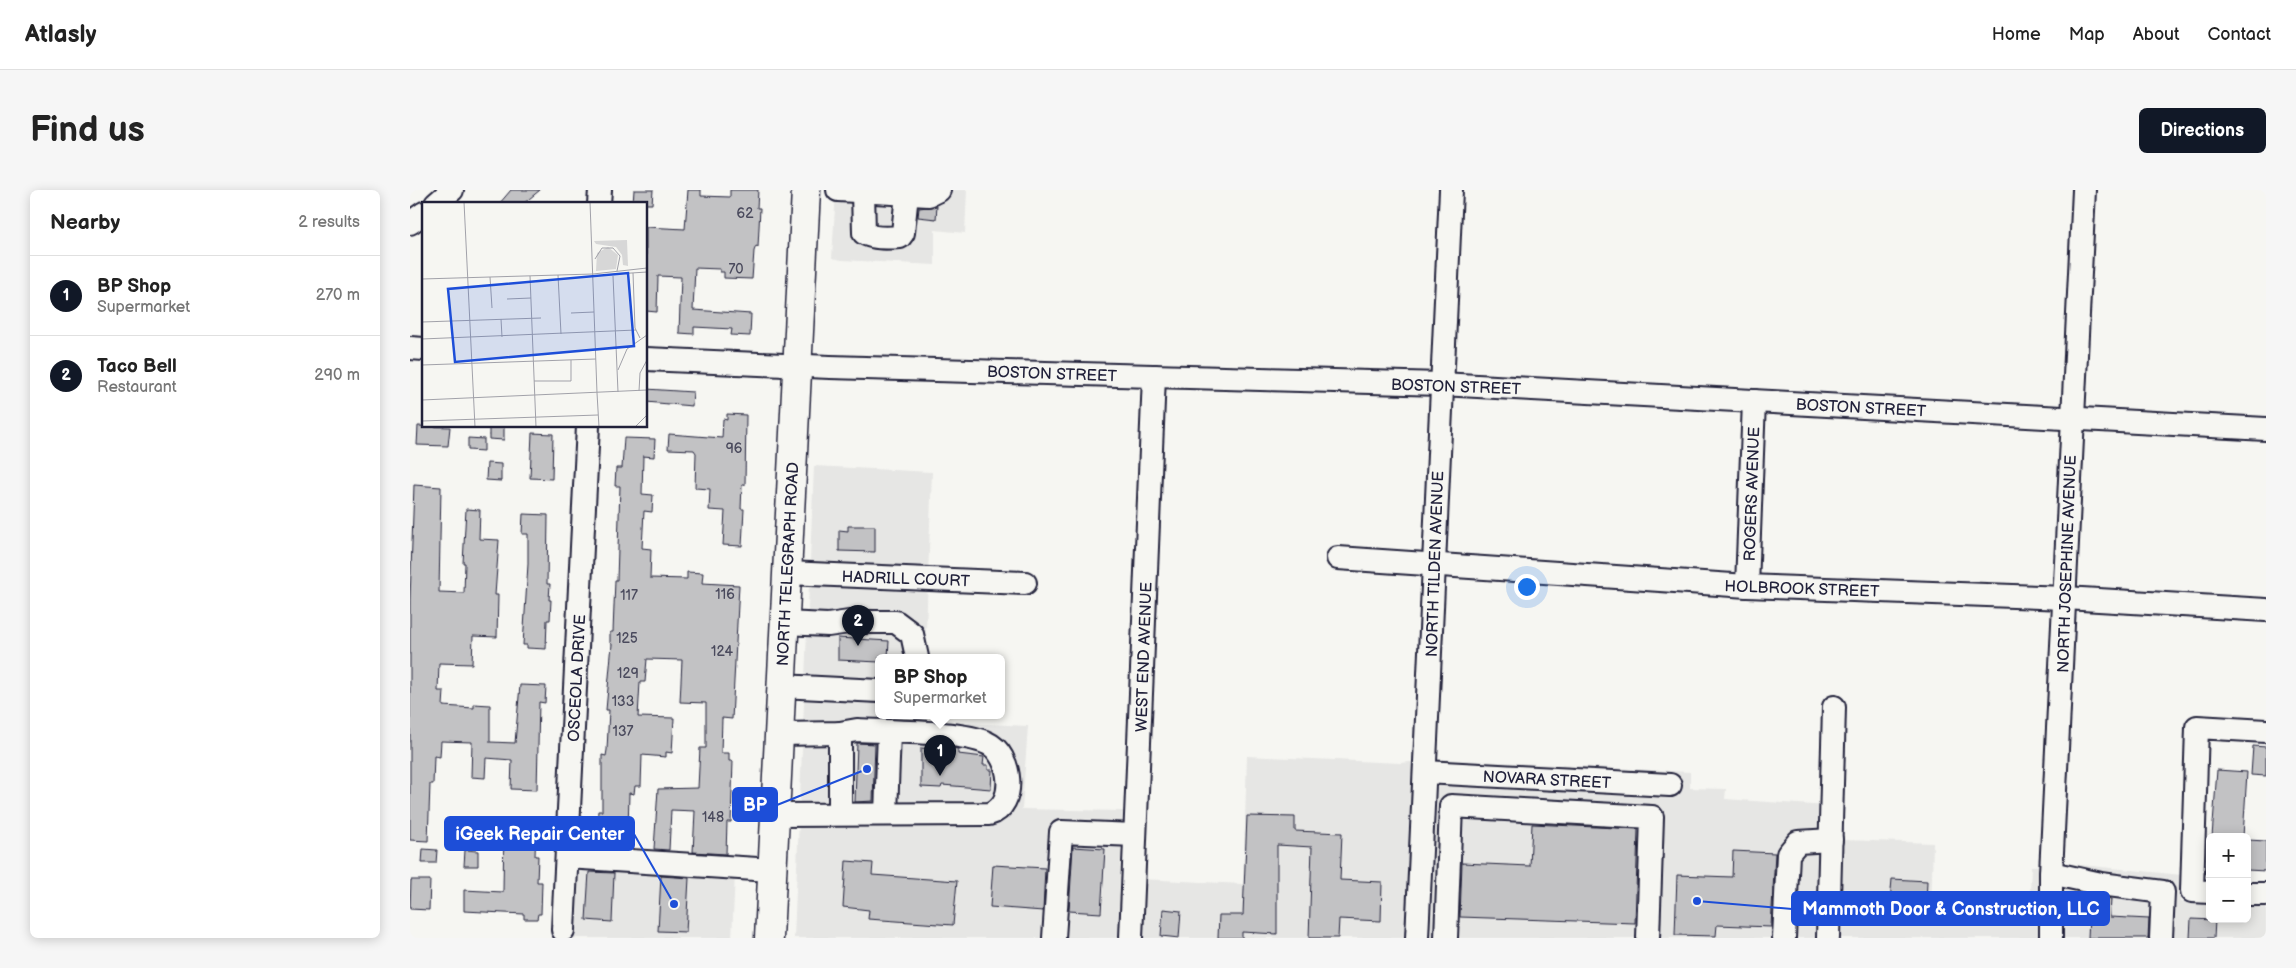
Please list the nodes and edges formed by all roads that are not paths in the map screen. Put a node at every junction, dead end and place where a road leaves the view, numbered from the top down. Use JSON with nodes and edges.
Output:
{"nodes":[{"id":1,"x":452,"y":190,"type":"edge"},
{"id":2,"x":806,"y":190,"type":"edge"},
{"id":3,"x":838,"y":190,"type":"edge"},
{"id":4,"x":939,"y":190,"type":"edge"},
{"id":5,"x":1451,"y":190,"type":"edge"},
{"id":6,"x":2084,"y":190,"type":"edge"},
{"id":7,"x":863,"y":191,"type":"junction"},
{"id":8,"x":907,"y":194,"type":"junction"},
{"id":9,"x":438,"y":202,"type":"edge"},
{"id":10,"x":422,"y":214,"type":"edge"},
{"id":11,"x":410,"y":223,"type":"edge"},
{"id":12,"x":648,"y":359,"type":"edge"},
{"id":13,"x":798,"y":366,"type":"junction"},
{"id":14,"x":1154,"y":376,"type":"junction"},
{"id":15,"x":1441,"y":384,"type":"junction"},
{"id":16,"x":1754,"y":401,"type":"junction"},
{"id":17,"x":2072,"y":419,"type":"junction"},
{"id":18,"x":588,"y":428,"type":"edge"},
{"id":19,"x":2266,"y":429,"type":"edge"},
{"id":20,"x":1338,"y":558,"type":"dead end"},
{"id":21,"x":1434,"y":564,"type":"junction"},
{"id":22,"x":787,"y":573,"type":"junction"},
{"id":23,"x":1025,"y":583,"type":"dead end"},
{"id":24,"x":1746,"y":586,"type":"junction"},
{"id":25,"x":2065,"y":598,"type":"junction"},
{"id":26,"x":2266,"y":610,"type":"edge"},
{"id":27,"x":784,"y":623,"type":"junction"},
{"id":28,"x":916,"y":654,"type":"edge"},
{"id":29,"x":781,"y":686,"type":"junction"},
{"id":30,"x":875,"y":691,"type":"edge"},
{"id":31,"x":1834,"y":706,"type":"dead end"},
{"id":32,"x":2266,"y":731,"type":"edge"},
{"id":33,"x":889,"y":732,"type":"junction"},
{"id":34,"x":840,"y":733,"type":"junction"},
{"id":35,"x":779,"y":734,"type":"junction"},
{"id":36,"x":1425,"y":772,"type":"junction"},
{"id":37,"x":1509,"y":777,"type":"junction"},
{"id":38,"x":1554,"y":779,"type":"junction"},
{"id":39,"x":1509,"y":808,"type":"junction"},
{"id":40,"x":1553,"y":811,"type":"junction"},
{"id":41,"x":840,"y":814,"type":"junction"},
{"id":42,"x":886,"y":814,"type":"junction"},
{"id":43,"x":775,"y":815,"type":"junction"},
{"id":44,"x":1652,"y":817,"type":"junction"},
{"id":45,"x":1135,"y":835,"type":"junction"},
{"id":46,"x":1831,"y":840,"type":"junction"},
{"id":47,"x":1421,"y":854,"type":"junction"},
{"id":48,"x":1449,"y":855,"type":"junction"},
{"id":49,"x":567,"y":857,"type":"junction"},
{"id":50,"x":772,"y":870,"type":"junction"},
{"id":51,"x":2051,"y":873,"type":"junction"},
{"id":52,"x":2206,"y":892,"type":"edge"},
{"id":53,"x":2251,"y":894,"type":"edge"},
{"id":54,"x":2266,"y":894,"type":"edge"},
{"id":55,"x":563,"y":930,"type":"dead end"},
{"id":56,"x":769,"y":938,"type":"edge"},
{"id":57,"x":1054,"y":938,"type":"edge"},
{"id":58,"x":1131,"y":938,"type":"edge"},
{"id":59,"x":1417,"y":938,"type":"edge"},
{"id":60,"x":1446,"y":938,"type":"edge"},
{"id":61,"x":1648,"y":938,"type":"edge"},
{"id":62,"x":1784,"y":938,"type":"edge"},
{"id":63,"x":1828,"y":938,"type":"edge"},
{"id":64,"x":2051,"y":938,"type":"edge"},
{"id":65,"x":2161,"y":938,"type":"edge"}],
"edges":[{"from":1,"to":9,"type":"street"},
{"from":2,"to":13,"type":"main road","name":"NORTH TELEGRAPH ROAD"},
{"from":3,"to":7,"type":"street"},
{"from":4,"to":8,"type":"street"},
{"from":5,"to":15,"type":"street","name":"NORTH TILDEN AVENUE"},
{"from":6,"to":17,"type":"street","name":"NORTH JOSEPHINE AVENUE"},
{"from":7,"to":8,"type":"street"},
{"from":7,"to":8,"type":"street"},
{"from":10,"to":11,"type":"street"},
{"from":12,"to":13,"type":"street","name":"BOSTON STREET"},
{"from":13,"to":14,"type":"street","name":"BOSTON STREET"},
{"from":13,"to":22,"type":"main road","name":"NORTH TELEGRAPH ROAD"},
{"from":14,"to":15,"type":"street","name":"BOSTON STREET"},
{"from":14,"to":45,"type":"street","name":"WEST END AVENUE"},
{"from":15,"to":16,"type":"street","name":"BOSTON STREET"},
{"from":15,"to":21,"type":"street","name":"NORTH TILDEN AVENUE"},
{"from":16,"to":17,"type":"street","name":"BOSTON STREET"},
{"from":16,"to":24,"type":"street","name":"ROGERS AVENUE"},
{"from":17,"to":19,"type":"street","name":"BOSTON STREET"},
{"from":17,"to":25,"type":"street","name":"NORTH JOSEPHINE AVENUE"},
{"from":18,"to":49,"type":"street","name":"OSCEOLA DRIVE"},
{"from":20,"to":21,"type":"street","name":"HOLBROOK STREET"},
{"from":21,"to":24,"type":"street","name":"HOLBROOK STREET"},
{"from":21,"to":36,"type":"street","name":"NORTH TILDEN AVENUE"},
{"from":22,"to":23,"type":"street","name":"HADRILL COURT"},
{"from":22,"to":27,"type":"main road","name":"NORTH TELEGRAPH ROAD"},
{"from":24,"to":25,"type":"street","name":"HOLBROOK STREET"},
{"from":25,"to":26,"type":"street","name":"HOLBROOK STREET"},
{"from":25,"to":51,"type":"street","name":"NORTH JOSEPHINE AVENUE"},
{"from":27,"to":28,"type":"street"},
{"from":27,"to":29,"type":"main road","name":"NORTH TELEGRAPH ROAD"},
{"from":29,"to":30,"type":"street"},
{"from":29,"to":35,"type":"main road","name":"NORTH TELEGRAPH ROAD"},
{"from":31,"to":46,"type":"street"},
{"from":32,"to":52,"type":"street"},
{"from":33,"to":34,"type":"street"},
{"from":33,"to":42,"type":"street"},
{"from":33,"to":42,"type":"street"},
{"from":34,"to":35,"type":"street"},
{"from":34,"to":41,"type":"street"},
{"from":35,"to":43,"type":"main road","name":"NORTH TELEGRAPH ROAD"},
{"from":36,"to":37,"type":"street","name":"NOVARA STREET"},
{"from":36,"to":47,"type":"street","name":"NORTH TILDEN AVENUE"},
{"from":37,"to":38,"type":"street","name":"NOVARA STREET"},
{"from":37,"to":39,"type":"street"},
{"from":38,"to":40,"type":"street"},
{"from":38,"to":44,"type":"street","name":"NOVARA STREET"},
{"from":39,"to":40,"type":"street"},
{"from":39,"to":48,"type":"street"},
{"from":40,"to":44,"type":"street"},
{"from":41,"to":42,"type":"street"},
{"from":41,"to":43,"type":"street"},
{"from":43,"to":50,"type":"main road","name":"NORTH TELEGRAPH ROAD"},
{"from":44,"to":61,"type":"street"},
{"from":45,"to":57,"type":"street"},
{"from":45,"to":58,"type":"street","name":"WEST END AVENUE"},
{"from":46,"to":62,"type":"street"},
{"from":46,"to":63,"type":"street"},
{"from":47,"to":48,"type":"street"},
{"from":47,"to":59,"type":"street","name":"NORTH TILDEN AVENUE"},
{"from":48,"to":60,"type":"street"},
{"from":49,"to":50,"type":"street"},
{"from":49,"to":55,"type":"street","name":"OSCEOLA DRIVE"},
{"from":50,"to":56,"type":"main road","name":"NORTH TELEGRAPH ROAD"},
{"from":51,"to":64,"type":"street","name":"NORTH JOSEPHINE AVENUE"},
{"from":51,"to":65,"type":"street"},
{"from":53,"to":54,"type":"street"}]}
